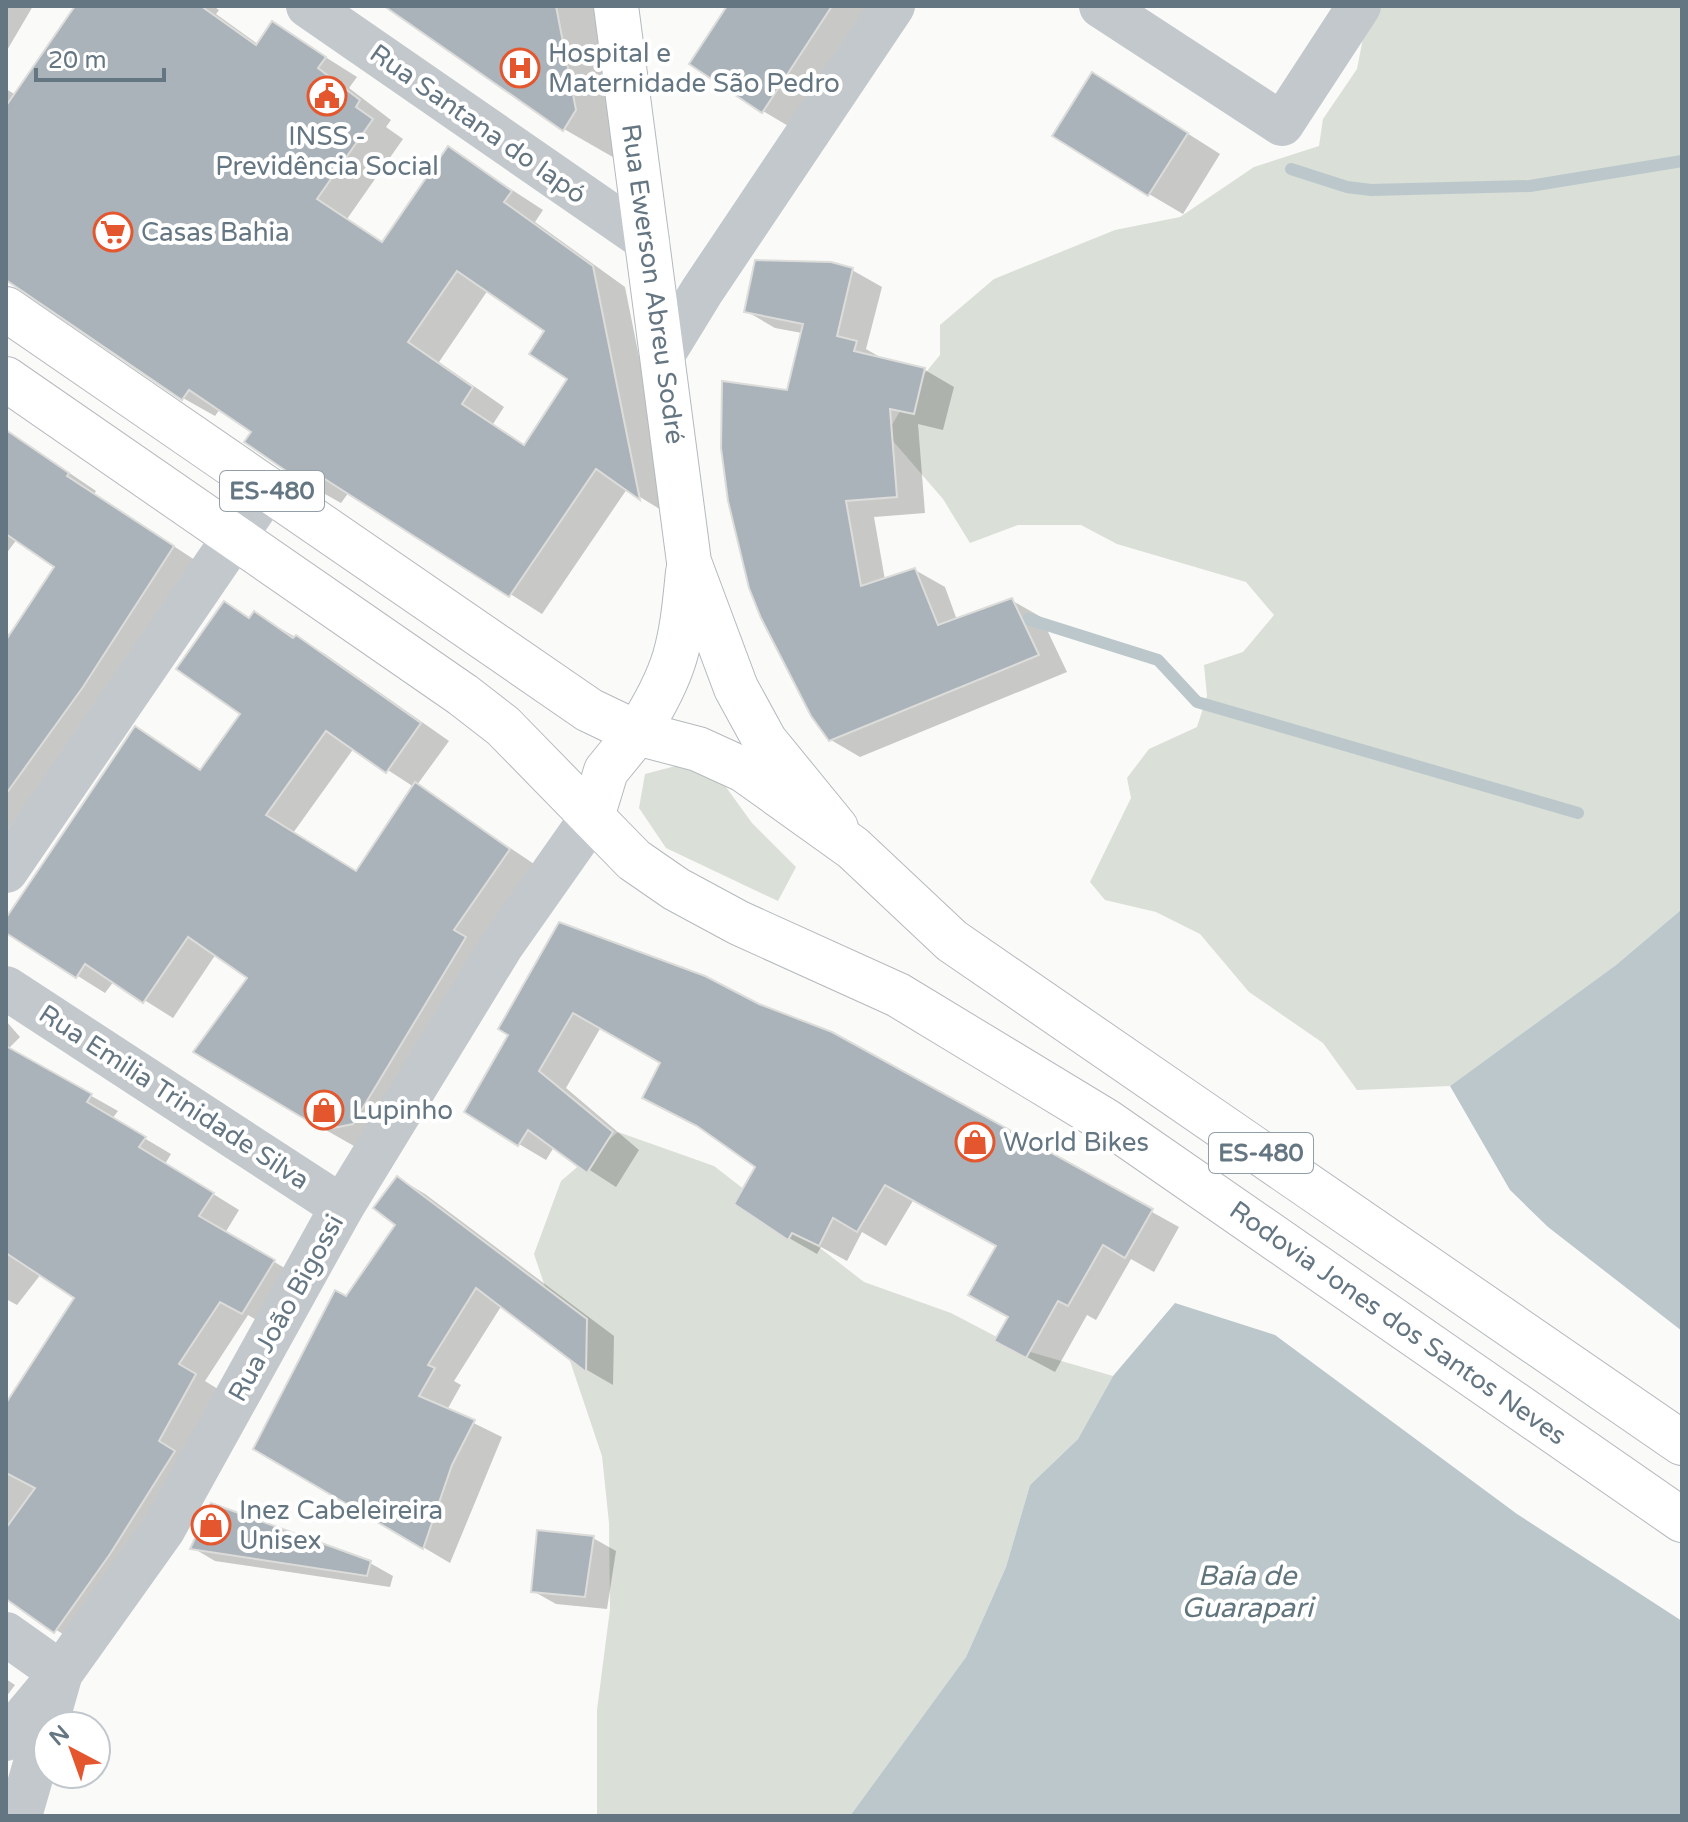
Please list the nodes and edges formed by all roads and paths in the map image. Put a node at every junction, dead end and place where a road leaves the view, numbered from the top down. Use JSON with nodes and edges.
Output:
{"nodes":[{"id":1,"x":308,"y":6,"type":"edge"},
{"id":2,"x":616,"y":6,"type":"edge"},
{"id":3,"x":893,"y":6,"type":"edge"},
{"id":4,"x":1101,"y":6,"type":"edge"},
{"id":5,"x":1359,"y":6,"type":"edge"},
{"id":6,"x":648,"y":241,"type":"junction"},
{"id":7,"x":6,"y":309,"type":"edge"},
{"id":8,"x":664,"y":353,"type":"junction"},
{"id":9,"x":6,"y":379,"type":"edge"},
{"id":10,"x":268,"y":488,"type":"junction"},
{"id":11,"x":236,"y":538,"type":"junction"},
{"id":12,"x":689,"y":562,"type":"junction"},
{"id":13,"x":637,"y":733,"type":"junction"},
{"id":14,"x":592,"y":817,"type":"junction"},
{"id":15,"x":853,"y":848,"type":"junction"},
{"id":16,"x":6,"y":871,"type":"edge"},
{"id":17,"x":6,"y":988,"type":"edge"},
{"id":18,"x":342,"y":1207,"type":"junction"},
{"id":19,"x":1682,"y":1443,"type":"edge"},
{"id":20,"x":1682,"y":1520,"type":"edge"},
{"id":21,"x":6,"y":1634,"type":"edge"},
{"id":22,"x":61,"y":1673,"type":"junction"},
{"id":23,"x":6,"y":1739,"type":"edge"},
{"id":24,"x":20,"y":1816,"type":"edge"}],
"edges":[{"from":1,"to":6,"type":"street","name":"Rua Santana do Iapó"},
{"from":2,"to":6,"type":"main road","name":"Rua Ewerson Abreu Sodré"},
{"from":3,"to":8,"type":"street"},
{"from":4,"to":5,"type":"street"},
{"from":6,"to":8,"type":"main road","name":"Rua Ewerson Abreu Sodré"},
{"from":7,"to":10,"type":"main road","number":"ES-480"},
{"from":8,"to":12,"type":"main road","name":"Rua Ewerson Abreu Sodré"},
{"from":9,"to":11,"type":"main road","name":"Rodovia Jones dos Santos Neves","number":"ES-480"},
{"from":10,"to":11,"type":"street"},
{"from":10,"to":13,"type":"main road","number":"ES-480"},
{"from":11,"to":14,"type":"main road","name":"Rodovia Jones dos Santos Neves","number":"ES-480"},
{"from":11,"to":16,"type":"street"},
{"from":12,"to":13,"type":"main road","name":"Rua Ewerson Abreu Sodré"},
{"from":12,"to":15,"type":"main road","name":"Rua Ewerson Abreu Sodré"},
{"from":13,"to":14,"type":"main road","name":"Rua Ewerson Abreu Sodré"},
{"from":13,"to":15,"type":"main road","number":"ES-480"},
{"from":14,"to":18,"type":"street","name":"Rua João Bigossi"},
{"from":14,"to":20,"type":"main road","name":"Rodovia Jones dos Santos Neves","number":"ES-480"},
{"from":15,"to":19,"type":"main road","number":"ES-480"},
{"from":17,"to":18,"type":"street","name":"Rua Emilia Trinidade Silva"},
{"from":18,"to":22,"type":"street","name":"Rua João Bigossi"},
{"from":21,"to":22,"type":"street"},
{"from":22,"to":23,"type":"street"},
{"from":22,"to":24,"type":"street","name":"Rua João Bigossi"}]}
